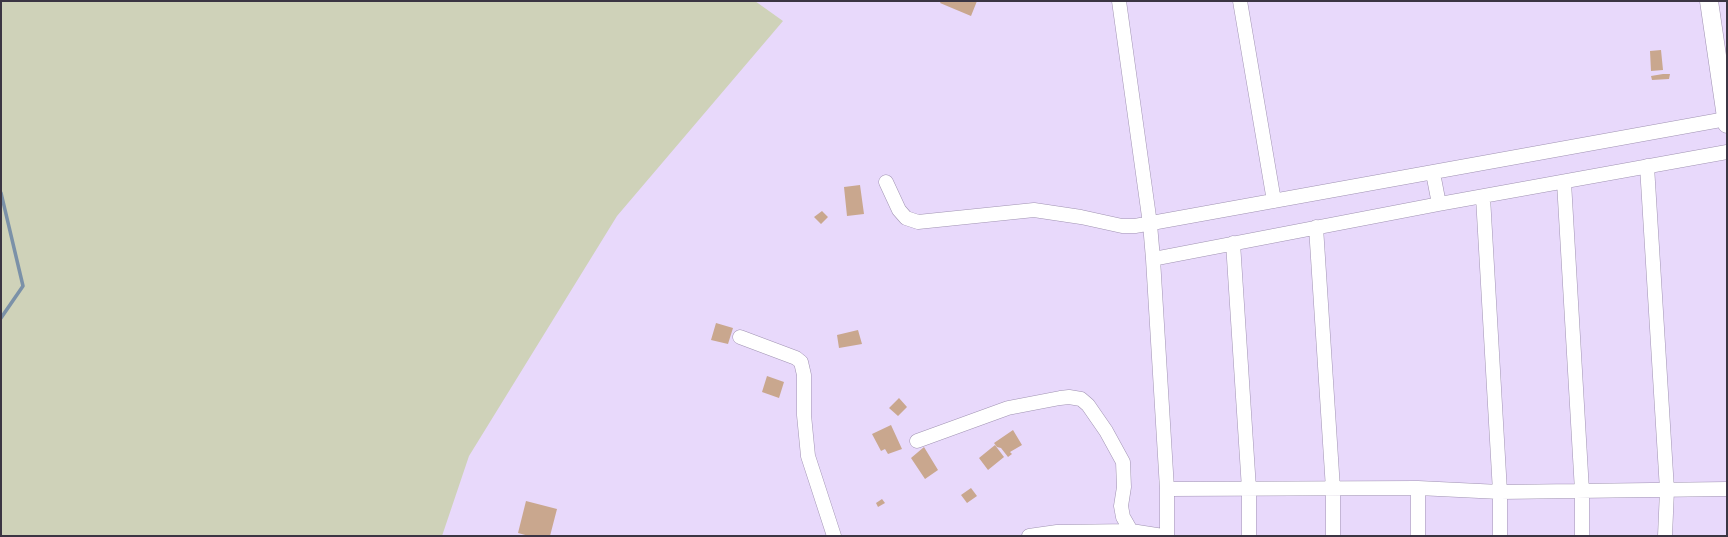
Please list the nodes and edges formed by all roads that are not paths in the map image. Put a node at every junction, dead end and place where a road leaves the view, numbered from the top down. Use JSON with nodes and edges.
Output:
{"nodes":[{"id":1,"x":1119,"y":1,"type":"edge"},
{"id":2,"x":1240,"y":1,"type":"edge"},
{"id":3,"x":1709,"y":1,"type":"edge"},
{"id":4,"x":1727,"y":122,"type":"edge"},
{"id":5,"x":1727,"y":152,"type":"edge"},
{"id":6,"x":1647,"y":166,"type":"junction"},
{"id":7,"x":1432,"y":173,"type":"junction"},
{"id":8,"x":886,"y":182,"type":"dead end"},
{"id":9,"x":1564,"y":182,"type":"junction"},
{"id":10,"x":1483,"y":197,"type":"junction"},
{"id":11,"x":1274,"y":201,"type":"junction"},
{"id":12,"x":1439,"y":204,"type":"junction"},
{"id":13,"x":1150,"y":224,"type":"junction"},
{"id":14,"x":1316,"y":227,"type":"junction"},
{"id":15,"x":1233,"y":243,"type":"junction"},
{"id":16,"x":1154,"y":259,"type":"junction"},
{"id":17,"x":740,"y":337,"type":"dead end"},
{"id":18,"x":917,"y":441,"type":"dead end"},
{"id":19,"x":1418,"y":488,"type":"junction"},
{"id":20,"x":1167,"y":489,"type":"junction"},
{"id":21,"x":1249,"y":489,"type":"junction"},
{"id":22,"x":1333,"y":489,"type":"junction"},
{"id":23,"x":1727,"y":489,"type":"edge"},
{"id":24,"x":1667,"y":490,"type":"junction"},
{"id":25,"x":1582,"y":491,"type":"junction"},
{"id":26,"x":1500,"y":492,"type":"junction"},
{"id":27,"x":1132,"y":531,"type":"junction"},
{"id":28,"x":834,"y":536,"type":"edge"},
{"id":29,"x":1030,"y":536,"type":"edge"},
{"id":30,"x":1163,"y":536,"type":"edge"},
{"id":31,"x":1167,"y":536,"type":"edge"},
{"id":32,"x":1249,"y":536,"type":"edge"},
{"id":33,"x":1333,"y":536,"type":"edge"},
{"id":34,"x":1418,"y":536,"type":"edge"},
{"id":35,"x":1500,"y":536,"type":"edge"},
{"id":36,"x":1582,"y":536,"type":"edge"},
{"id":37,"x":1665,"y":536,"type":"edge"}],
"edges":[{"from":1,"to":13,"type":"street"},
{"from":2,"to":11,"type":"street"},
{"from":3,"to":4,"type":"street"},
{"from":4,"to":7,"type":"street"},
{"from":5,"to":6,"type":"street"},
{"from":6,"to":9,"type":"street"},
{"from":6,"to":24,"type":"street"},
{"from":7,"to":11,"type":"street"},
{"from":7,"to":12,"type":"street"},
{"from":8,"to":13,"type":"street"},
{"from":9,"to":10,"type":"street"},
{"from":9,"to":25,"type":"street"},
{"from":10,"to":12,"type":"street"},
{"from":10,"to":26,"type":"street"},
{"from":11,"to":13,"type":"street"},
{"from":12,"to":14,"type":"street"},
{"from":13,"to":16,"type":"street"},
{"from":14,"to":15,"type":"street"},
{"from":14,"to":22,"type":"street"},
{"from":15,"to":16,"type":"street"},
{"from":15,"to":21,"type":"street"},
{"from":16,"to":20,"type":"street"},
{"from":17,"to":28,"type":"street"},
{"from":18,"to":27,"type":"street"},
{"from":19,"to":22,"type":"street"},
{"from":19,"to":26,"type":"street"},
{"from":19,"to":34,"type":"street"},
{"from":20,"to":21,"type":"street"},
{"from":20,"to":31,"type":"street"},
{"from":21,"to":22,"type":"street"},
{"from":21,"to":32,"type":"street"},
{"from":22,"to":33,"type":"street"},
{"from":23,"to":24,"type":"street"},
{"from":24,"to":25,"type":"street"},
{"from":24,"to":37,"type":"street"},
{"from":25,"to":26,"type":"street"},
{"from":25,"to":36,"type":"street"},
{"from":26,"to":35,"type":"street"},
{"from":27,"to":29,"type":"street"},
{"from":27,"to":30,"type":"street"}]}
